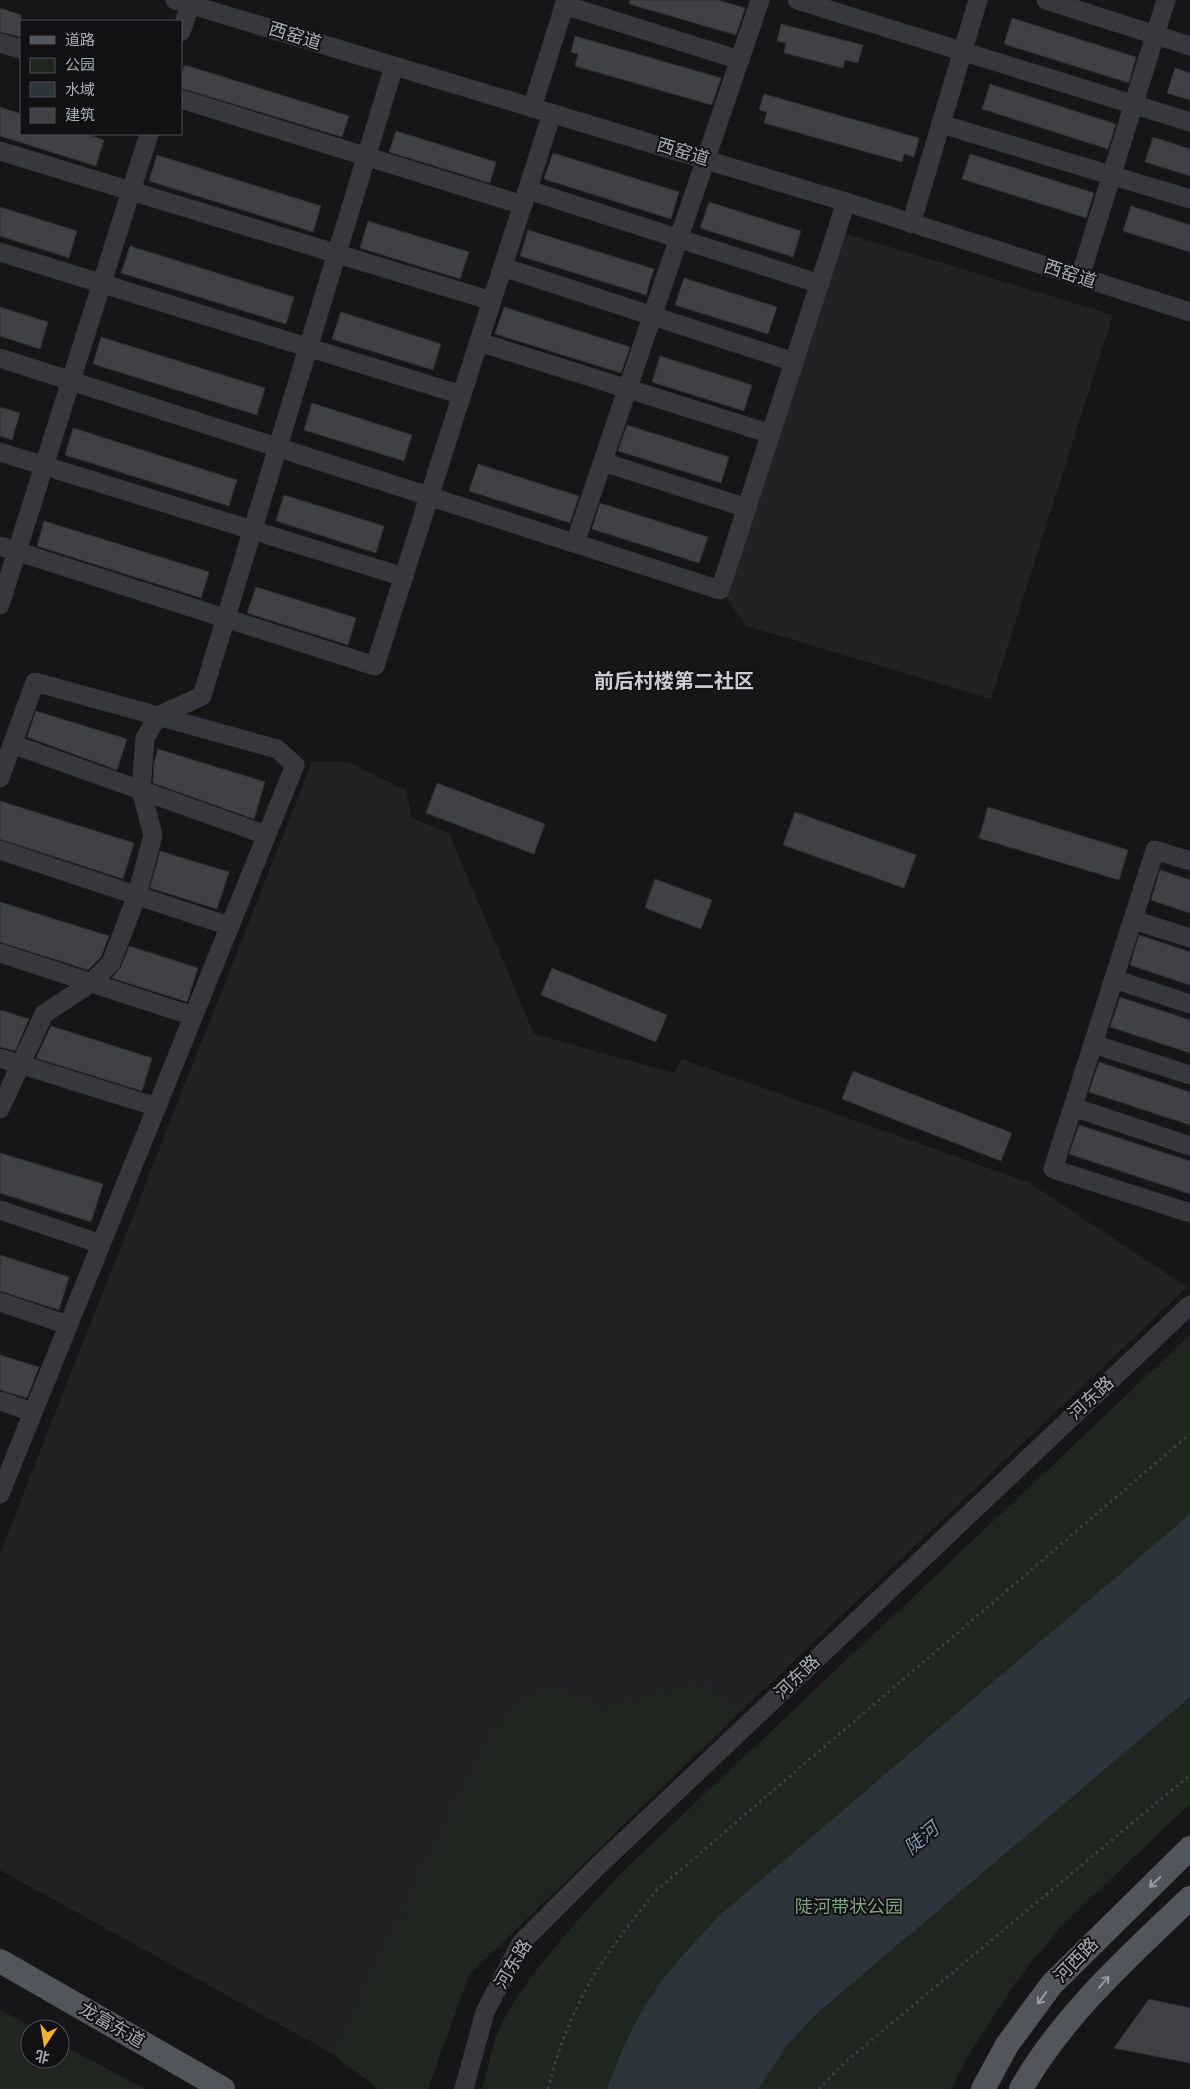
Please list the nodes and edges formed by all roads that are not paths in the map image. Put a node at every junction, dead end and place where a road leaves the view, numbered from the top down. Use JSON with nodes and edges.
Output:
{"nodes":[{"id":1,"x":760,"y":0,"type":"edge"},
{"id":2,"x":797,"y":0,"type":"edge"},
{"id":3,"x":978,"y":0,"type":"edge"},
{"id":4,"x":1046,"y":0,"type":"edge"},
{"id":5,"x":1166,"y":0,"type":"edge"},
{"id":6,"x":182,"y":2,"type":"edge"},
{"id":7,"x":565,"y":3,"type":"edge"},
{"id":8,"x":181,"y":20,"type":"edge"},
{"id":9,"x":1155,"y":35,"type":"junction"},
{"id":10,"x":0,"y":43,"type":"edge"},
{"id":11,"x":1190,"y":46,"type":"edge"},
{"id":12,"x":20,"y":49,"type":"edge"},
{"id":13,"x":962,"y":52,"type":"junction"},
{"id":14,"x":740,"y":60,"type":"junction"},
{"id":15,"x":394,"y":66,"type":"junction"},
{"id":16,"x":182,"y":99,"type":"edge"},
{"id":17,"x":1132,"y":104,"type":"junction"},
{"id":18,"x":532,"y":108,"type":"junction"},
{"id":19,"x":552,"y":113,"type":"junction"},
{"id":20,"x":1190,"y":122,"type":"edge"},
{"id":21,"x":941,"y":124,"type":"junction"},
{"id":22,"x":149,"y":135,"type":"edge"},
{"id":23,"x":0,"y":151,"type":"edge"},
{"id":24,"x":366,"y":156,"type":"junction"},
{"id":25,"x":706,"y":159,"type":"junction"},
{"id":26,"x":1111,"y":175,"type":"junction"},
{"id":27,"x":131,"y":191,"type":"junction"},
{"id":28,"x":525,"y":198,"type":"junction"},
{"id":29,"x":1190,"y":199,"type":"edge"},
{"id":30,"x":846,"y":202,"type":"junction"},
{"id":31,"x":911,"y":224,"type":"junction"},
{"id":32,"x":679,"y":238,"type":"junction"},
{"id":33,"x":0,"y":252,"type":"edge"},
{"id":34,"x":337,"y":254,"type":"junction"},
{"id":35,"x":503,"y":267,"type":"junction"},
{"id":36,"x":1080,"y":277,"type":"junction"},
{"id":37,"x":102,"y":283,"type":"junction"},
{"id":38,"x":820,"y":284,"type":"junction"},
{"id":39,"x":492,"y":301,"type":"junction"},
{"id":40,"x":1190,"y":312,"type":"edge"},
{"id":41,"x":653,"y":316,"type":"junction"},
{"id":42,"x":479,"y":342,"type":"junction"},
{"id":43,"x":308,"y":347,"type":"junction"},
{"id":44,"x":0,"y":358,"type":"edge"},
{"id":45,"x":794,"y":362,"type":"junction"},
{"id":46,"x":71,"y":381,"type":"junction"},
{"id":47,"x":628,"y":388,"type":"junction"},
{"id":48,"x":462,"y":395,"type":"junction"},
{"id":49,"x":771,"y":434,"type":"junction"},
{"id":50,"x":278,"y":447,"type":"junction"},
{"id":51,"x":0,"y":452,"type":"edge"},
{"id":52,"x":603,"y":462,"type":"junction"},
{"id":53,"x":44,"y":466,"type":"junction"},
{"id":54,"x":430,"y":496,"type":"junction"},
{"id":55,"x":747,"y":508,"type":"junction"},
{"id":56,"x":253,"y":530,"type":"junction"},
{"id":57,"x":575,"y":543,"type":"junction"},
{"id":58,"x":8,"y":549,"type":"edge"},
{"id":59,"x":404,"y":577,"type":"junction"},
{"id":60,"x":0,"y":605,"type":"edge"},
{"id":61,"x":226,"y":618,"type":"junction"},
{"id":62,"x":158,"y":716,"type":"junction"},
{"id":63,"x":12,"y":744,"type":"junction"},
{"id":64,"x":0,"y":778,"type":"edge"},
{"id":65,"x":142,"y":790,"type":"junction"},
{"id":66,"x":266,"y":835,"type":"junction"},
{"id":67,"x":0,"y":850,"type":"edge"},
{"id":68,"x":1190,"y":861,"type":"edge"},
{"id":69,"x":137,"y":895,"type":"junction"},
{"id":70,"x":1133,"y":920,"type":"junction"},
{"id":71,"x":230,"y":926,"type":"junction"},
{"id":72,"x":1190,"y":938,"type":"edge"},
{"id":73,"x":0,"y":953,"type":"edge"},
{"id":74,"x":1114,"y":979,"type":"junction"},
{"id":75,"x":91,"y":983,"type":"junction"},
{"id":76,"x":1190,"y":1004,"type":"edge"},
{"id":77,"x":193,"y":1016,"type":"junction"},
{"id":78,"x":1093,"y":1044,"type":"junction"},
{"id":79,"x":0,"y":1058,"type":"edge"},
{"id":80,"x":22,"y":1065,"type":"junction"},
{"id":81,"x":1190,"y":1075,"type":"edge"},
{"id":82,"x":156,"y":1107,"type":"junction"},
{"id":83,"x":1073,"y":1107,"type":"junction"},
{"id":84,"x":0,"y":1109,"type":"edge"},
{"id":85,"x":1190,"y":1146,"type":"edge"},
{"id":86,"x":0,"y":1210,"type":"edge"},
{"id":87,"x":1190,"y":1213,"type":"edge"},
{"id":88,"x":101,"y":1244,"type":"junction"},
{"id":89,"x":0,"y":1302,"type":"edge"},
{"id":90,"x":1190,"y":1305,"type":"edge"},
{"id":91,"x":68,"y":1325,"type":"junction"},
{"id":92,"x":0,"y":1401,"type":"edge"},
{"id":93,"x":34,"y":1412,"type":"junction"},
{"id":94,"x":0,"y":1494,"type":"edge"},
{"id":95,"x":1190,"y":1848,"type":"edge"},
{"id":96,"x":1190,"y":1898,"type":"edge"},
{"id":97,"x":0,"y":1961,"type":"edge"},
{"id":98,"x":223,"y":2089,"type":"edge"},
{"id":99,"x":464,"y":2089,"type":"edge"},
{"id":100,"x":983,"y":2089,"type":"edge"},
{"id":101,"x":1021,"y":2089,"type":"edge"}],
"edges":[{"from":1,"to":14,"type":"street"},
{"from":2,"to":13,"type":"street"},
{"from":3,"to":13,"type":"street"},
{"from":4,"to":9,"type":"street"},
{"from":5,"to":9,"type":"street"},
{"from":6,"to":8,"type":"street"},
{"from":6,"to":15,"type":"street","name":"西窑道"},
{"from":7,"to":14,"type":"street"},
{"from":7,"to":18,"type":"street"},
{"from":9,"to":11,"type":"street"},
{"from":9,"to":17,"type":"street"},
{"from":10,"to":12,"type":"street"},
{"from":13,"to":17,"type":"street"},
{"from":13,"to":21,"type":"street"},
{"from":14,"to":25,"type":"street"},
{"from":15,"to":18,"type":"street","name":"西窑道"},
{"from":15,"to":24,"type":"street"},
{"from":16,"to":24,"type":"street"},
{"from":17,"to":20,"type":"street"},
{"from":17,"to":26,"type":"street"},
{"from":18,"to":19,"type":"street","name":"西窑道"},
{"from":19,"to":25,"type":"street","name":"西窑道"},
{"from":19,"to":28,"type":"street"},
{"from":21,"to":26,"type":"street"},
{"from":21,"to":31,"type":"street"},
{"from":22,"to":27,"type":"street"},
{"from":23,"to":27,"type":"street"},
{"from":24,"to":28,"type":"street"},
{"from":24,"to":34,"type":"street"},
{"from":25,"to":30,"type":"street","name":"西窑道"},
{"from":25,"to":32,"type":"street"},
{"from":26,"to":29,"type":"street"},
{"from":26,"to":36,"type":"street"},
{"from":27,"to":34,"type":"street"},
{"from":27,"to":37,"type":"street"},
{"from":28,"to":32,"type":"street"},
{"from":28,"to":35,"type":"street"},
{"from":30,"to":31,"type":"street","name":"西窑道"},
{"from":30,"to":38,"type":"street"},
{"from":31,"to":36,"type":"street","name":"西窑道"},
{"from":32,"to":38,"type":"street"},
{"from":32,"to":41,"type":"street"},
{"from":33,"to":37,"type":"street"},
{"from":34,"to":39,"type":"street"},
{"from":34,"to":43,"type":"street"},
{"from":35,"to":39,"type":"street"},
{"from":35,"to":41,"type":"street"},
{"from":36,"to":40,"type":"street","name":"西窑道"},
{"from":37,"to":43,"type":"street"},
{"from":37,"to":46,"type":"street"},
{"from":38,"to":45,"type":"street"},
{"from":39,"to":42,"type":"street"},
{"from":41,"to":45,"type":"street"},
{"from":41,"to":47,"type":"street"},
{"from":42,"to":47,"type":"street"},
{"from":42,"to":48,"type":"street"},
{"from":43,"to":48,"type":"street"},
{"from":43,"to":50,"type":"street"},
{"from":44,"to":46,"type":"street"},
{"from":45,"to":49,"type":"street"},
{"from":46,"to":50,"type":"street"},
{"from":46,"to":53,"type":"street"},
{"from":47,"to":49,"type":"street"},
{"from":47,"to":52,"type":"street"},
{"from":48,"to":54,"type":"street"},
{"from":49,"to":55,"type":"street"},
{"from":50,"to":54,"type":"street"},
{"from":50,"to":56,"type":"street"},
{"from":51,"to":53,"type":"street"},
{"from":52,"to":55,"type":"street"},
{"from":52,"to":57,"type":"street"},
{"from":53,"to":56,"type":"street"},
{"from":53,"to":58,"type":"street"},
{"from":54,"to":57,"type":"street"},
{"from":54,"to":59,"type":"street"},
{"from":55,"to":57,"type":"street"},
{"from":56,"to":59,"type":"street"},
{"from":56,"to":61,"type":"street"},
{"from":58,"to":60,"type":"street"},
{"from":58,"to":61,"type":"street"},
{"from":59,"to":61,"type":"street"},
{"from":61,"to":62,"type":"street"},
{"from":62,"to":63,"type":"street"},
{"from":62,"to":65,"type":"street"},
{"from":62,"to":66,"type":"street"},
{"from":63,"to":64,"type":"street"},
{"from":63,"to":65,"type":"street"},
{"from":65,"to":66,"type":"street"},
{"from":65,"to":69,"type":"street"},
{"from":66,"to":71,"type":"street"},
{"from":67,"to":69,"type":"street"},
{"from":68,"to":70,"type":"street"},
{"from":69,"to":71,"type":"street"},
{"from":69,"to":75,"type":"street"},
{"from":70,"to":72,"type":"street"},
{"from":70,"to":74,"type":"street"},
{"from":71,"to":77,"type":"street"},
{"from":73,"to":75,"type":"street"},
{"from":74,"to":76,"type":"street"},
{"from":74,"to":78,"type":"street"},
{"from":75,"to":77,"type":"street"},
{"from":75,"to":80,"type":"street"},
{"from":77,"to":82,"type":"street"},
{"from":78,"to":81,"type":"street"},
{"from":78,"to":83,"type":"street"},
{"from":79,"to":80,"type":"street"},
{"from":80,"to":82,"type":"street"},
{"from":80,"to":84,"type":"street"},
{"from":82,"to":88,"type":"street"},
{"from":83,"to":85,"type":"street"},
{"from":83,"to":87,"type":"street"},
{"from":86,"to":88,"type":"street"},
{"from":88,"to":91,"type":"street"},
{"from":89,"to":91,"type":"street"},
{"from":90,"to":99,"type":"street","name":"河东路"},
{"from":91,"to":93,"type":"street"},
{"from":92,"to":93,"type":"street"},
{"from":93,"to":94,"type":"street"},
{"from":95,"to":100,"type":"main road","name":"河西路","one_way":true},
{"from":101,"to":96,"type":"main road","name":"河西路","one_way":true},
{"from":97,"to":98,"type":"main road","name":"龙富东道"}]}
